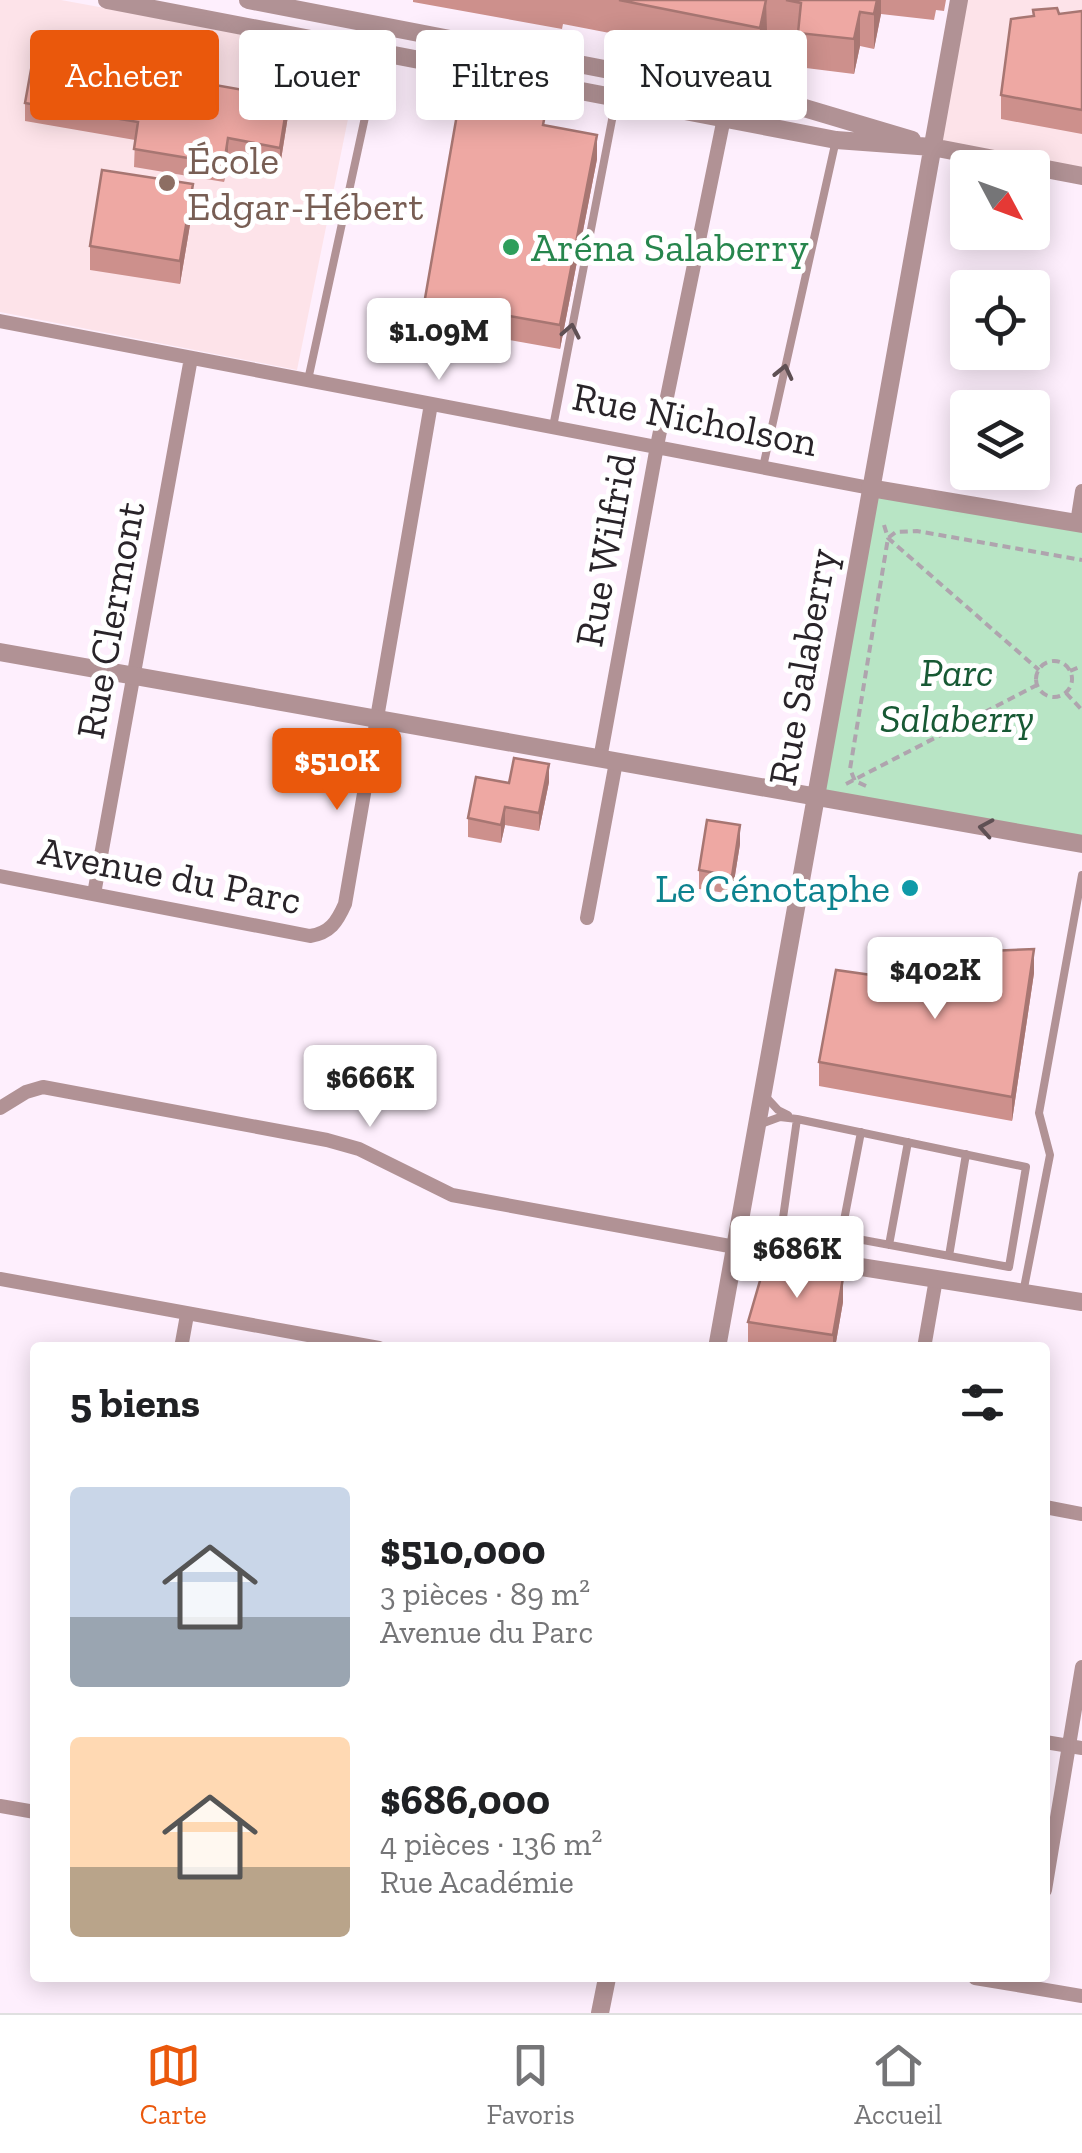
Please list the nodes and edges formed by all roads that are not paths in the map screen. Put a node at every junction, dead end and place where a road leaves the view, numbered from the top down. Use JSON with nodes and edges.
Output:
{"nodes":[{"id":1,"x":107,"y":0,"type":"edge"},
{"id":2,"x":253,"y":0,"type":"edge"},
{"id":3,"x":959,"y":0,"type":"edge"},
{"id":4,"x":384,"y":26,"type":"junction"},
{"id":5,"x":264,"y":30,"type":"edge"},
{"id":6,"x":383,"y":30,"type":"edge"},
{"id":7,"x":396,"y":55,"type":"edge"},
{"id":8,"x":604,"y":69,"type":"edge"},
{"id":9,"x":604,"y":95,"type":"edge"},
{"id":10,"x":807,"y":110,"type":"edge"},
{"id":11,"x":364,"y":120,"type":"edge"},
{"id":12,"x":612,"y":120,"type":"edge"},
{"id":13,"x":724,"y":120,"type":"edge"},
{"id":14,"x":741,"y":120,"type":"edge"},
{"id":15,"x":758,"y":122,"type":"joint"},
{"id":16,"x":836,"y":140,"type":"junction"},
{"id":17,"x":932,"y":147,"type":"junction"},
{"id":18,"x":1082,"y":176,"type":"edge"},
{"id":19,"x":0,"y":321,"type":"edge"},
{"id":20,"x":191,"y":358,"type":"junction"},
{"id":21,"x":308,"y":380,"type":"junction"},
{"id":22,"x":431,"y":404,"type":"junction"},
{"id":23,"x":553,"y":427,"type":"junction"},
{"id":24,"x":657,"y":446,"type":"junction"},
{"id":25,"x":763,"y":467,"type":"junction"},
{"id":26,"x":870,"y":488,"type":"junction"},
{"id":27,"x":1082,"y":491,"type":"edge"},
{"id":28,"x":1080,"y":523,"type":"edge"},
{"id":29,"x":0,"y":652,"type":"edge"},
{"id":30,"x":133,"y":676,"type":"junction"},
{"id":31,"x":375,"y":719,"type":"junction"},
{"id":32,"x":608,"y":761,"type":"junction"},
{"id":33,"x":813,"y":798,"type":"junction"},
{"id":34,"x":1082,"y":844,"type":"edge"},
{"id":35,"x":1082,"y":875,"type":"edge"},
{"id":36,"x":0,"y":876,"type":"edge"},
{"id":37,"x":94,"y":894,"type":"junction"},
{"id":38,"x":587,"y":918,"type":"dead end"},
{"id":39,"x":762,"y":1092,"type":"junction"},
{"id":40,"x":4,"y":1105,"type":"edge"},
{"id":41,"x":797,"y":1119,"type":"junction"},
{"id":42,"x":755,"y":1127,"type":"junction"},
{"id":43,"x":861,"y":1132,"type":"junction"},
{"id":44,"x":908,"y":1142,"type":"junction"},
{"id":45,"x":966,"y":1154,"type":"junction"},
{"id":46,"x":841,"y":1236,"type":"junction"},
{"id":47,"x":889,"y":1244,"type":"junction"},
{"id":48,"x":734,"y":1246,"type":"junction"},
{"id":49,"x":949,"y":1256,"type":"junction"},
{"id":50,"x":936,"y":1279,"type":"junction"},
{"id":51,"x":0,"y":1280,"type":"edge"},
{"id":52,"x":1024,"y":1293,"type":"junction"},
{"id":53,"x":1082,"y":1302,"type":"edge"},
{"id":54,"x":187,"y":1315,"type":"junction"},
{"id":55,"x":182,"y":1342,"type":"edge"},
{"id":56,"x":344,"y":1342,"type":"edge"},
{"id":57,"x":718,"y":1342,"type":"edge"},
{"id":58,"x":925,"y":1342,"type":"edge"},
{"id":59,"x":1050,"y":1507,"type":"edge"},
{"id":60,"x":1082,"y":1514,"type":"edge"},
{"id":61,"x":1082,"y":1667,"type":"edge"},
{"id":62,"x":1050,"y":1743,"type":"edge"},
{"id":63,"x":1075,"y":1747,"type":"edge"},
{"id":64,"x":0,"y":1806,"type":"edge"},
{"id":65,"x":30,"y":1811,"type":"edge"},
{"id":66,"x":1050,"y":1866,"type":"edge"},
{"id":67,"x":606,"y":1982,"type":"edge"},
{"id":68,"x":1030,"y":1982,"type":"edge"},
{"id":69,"x":1082,"y":1996,"type":"edge"},
{"id":70,"x":600,"y":2013,"type":"edge"}],
"edges":[{"from":1,"to":5,"type":"street"},
{"from":2,"to":4,"type":"street"},
{"from":3,"to":17,"type":"street","name":"Rue Salaberry"},
{"from":4,"to":6,"type":"lane"},
{"from":4,"to":8,"type":"street"},
{"from":7,"to":9,"type":"street"},
{"from":10,"to":17,"type":"street"},
{"from":11,"to":21,"type":"lane"},
{"from":23,"to":12,"type":"lane","one_way":true},
{"from":13,"to":24,"type":"street","name":"Rue Wilfrid"},
{"from":14,"to":15,"type":"street"},
{"from":15,"to":16,"type":"street"},
{"from":16,"to":17,"type":"street"},
{"from":25,"to":16,"type":"lane","one_way":true},
{"from":17,"to":18,"type":"street"},
{"from":17,"to":26,"type":"street","name":"Rue Salaberry"},
{"from":19,"to":20,"type":"street","name":"Rue Nicholson"},
{"from":20,"to":21,"type":"street","name":"Rue Nicholson"},
{"from":20,"to":30,"type":"street","name":"Rue Clermont"},
{"from":21,"to":22,"type":"street","name":"Rue Nicholson"},
{"from":22,"to":23,"type":"street","name":"Rue Nicholson"},
{"from":22,"to":31,"type":"street","name":"Avenue du Parc"},
{"from":23,"to":24,"type":"street","name":"Rue Nicholson"},
{"from":24,"to":25,"type":"street","name":"Rue Nicholson"},
{"from":24,"to":32,"type":"street","name":"Rue Wilfrid"},
{"from":25,"to":26,"type":"street","name":"Rue Nicholson"},
{"from":26,"to":28,"type":"street","name":"Rue Nicholson"},
{"from":26,"to":33,"type":"street","name":"Rue Salaberry"},
{"from":27,"to":28,"type":"street"},
{"from":29,"to":30,"type":"street"},
{"from":30,"to":31,"type":"street"},
{"from":30,"to":37,"type":"street","name":"Rue Clermont"},
{"from":31,"to":32,"type":"street"},
{"from":31,"to":37,"type":"street","name":"Avenue du Parc"},
{"from":32,"to":33,"type":"street"},
{"from":32,"to":38,"type":"street","name":"Rue Wilfrid"},
{"from":34,"to":33,"type":"street","one_way":true},
{"from":33,"to":39,"type":"street","name":"Rue Salaberry"},
{"from":35,"to":52,"type":"lane"},
{"from":36,"to":37,"type":"street","name":"Avenue du Parc"},
{"from":39,"to":41,"type":"lane"},
{"from":39,"to":42,"type":"street","name":"Rue Salaberry"},
{"from":40,"to":48,"type":"street"},
{"from":41,"to":42,"type":"lane"},
{"from":41,"to":43,"type":"lane"},
{"from":41,"to":46,"type":"lane"},
{"from":42,"to":48,"type":"street","name":"Rue Salaberry"},
{"from":43,"to":44,"type":"lane"},
{"from":43,"to":46,"type":"lane"},
{"from":44,"to":45,"type":"lane"},
{"from":44,"to":47,"type":"lane"},
{"from":45,"to":49,"type":"lane"},
{"from":45,"to":49,"type":"lane"},
{"from":46,"to":47,"type":"lane"},
{"from":47,"to":49,"type":"lane"},
{"from":48,"to":50,"type":"street"},
{"from":48,"to":57,"type":"street","name":"Rue Salaberry"},
{"from":50,"to":52,"type":"street"},
{"from":50,"to":58,"type":"street"},
{"from":51,"to":54,"type":"street"},
{"from":52,"to":53,"type":"street"},
{"from":54,"to":55,"type":"street"},
{"from":54,"to":56,"type":"street"},
{"from":59,"to":60,"type":"street"},
{"from":61,"to":63,"type":"street"},
{"from":62,"to":63,"type":"street"},
{"from":63,"to":66,"type":"street"},
{"from":64,"to":65,"type":"street"},
{"from":67,"to":70,"type":"street"},
{"from":68,"to":69,"type":"street"}]}
